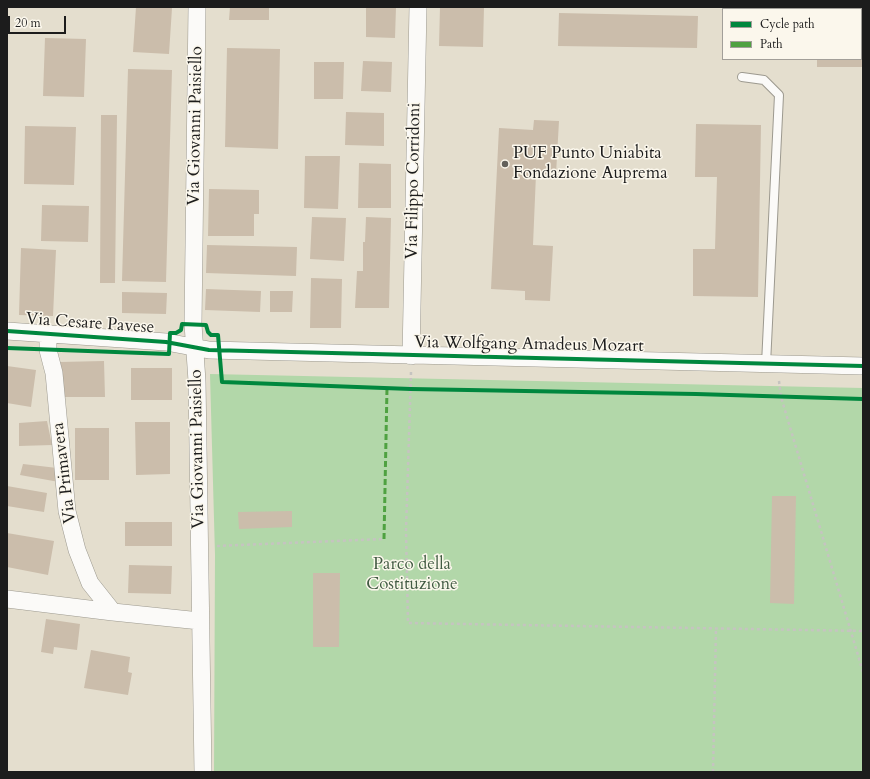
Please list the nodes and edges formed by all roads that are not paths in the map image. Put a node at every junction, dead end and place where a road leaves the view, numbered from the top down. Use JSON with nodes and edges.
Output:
{"nodes":[{"id":1,"x":197,"y":7,"type":"edge"},
{"id":2,"x":418,"y":7,"type":"edge"},
{"id":3,"x":742,"y":78,"type":"dead end"},
{"id":4,"x":7,"y":331,"type":"edge"},
{"id":5,"x":48,"y":333,"type":"junction"},
{"id":6,"x":195,"y":348,"type":"junction"},
{"id":7,"x":411,"y":356,"type":"junction"},
{"id":8,"x":771,"y":364,"type":"junction"},
{"id":9,"x":863,"y":366,"type":"edge"},
{"id":10,"x":7,"y":599,"type":"edge"},
{"id":11,"x":113,"y":612,"type":"junction"},
{"id":12,"x":200,"y":621,"type":"junction"},
{"id":13,"x":203,"y":772,"type":"edge"}],
"edges":[{"from":1,"to":6,"type":"street","name":"Via Giovanni Paisiello"},
{"from":2,"to":7,"type":"street","name":"Via Filippo Corridoni"},
{"from":3,"to":8,"type":"lane"},
{"from":4,"to":5,"type":"street","name":"Via Cesare Pavese"},
{"from":5,"to":6,"type":"street","name":"Via Cesare Pavese"},
{"from":5,"to":11,"type":"street","name":"Via Primavera"},
{"from":6,"to":7,"type":"street","name":"Via Wolfgang Amadeus Mozart"},
{"from":6,"to":12,"type":"street","name":"Via Giovanni Paisiello"},
{"from":7,"to":8,"type":"street","name":"Via Wolfgang Amadeus Mozart"},
{"from":8,"to":9,"type":"street","name":"Via Wolfgang Amadeus Mozart"},
{"from":10,"to":11,"type":"street"},
{"from":11,"to":12,"type":"street"},
{"from":12,"to":13,"type":"street","name":"Via Giovanni Paisiello"}]}
